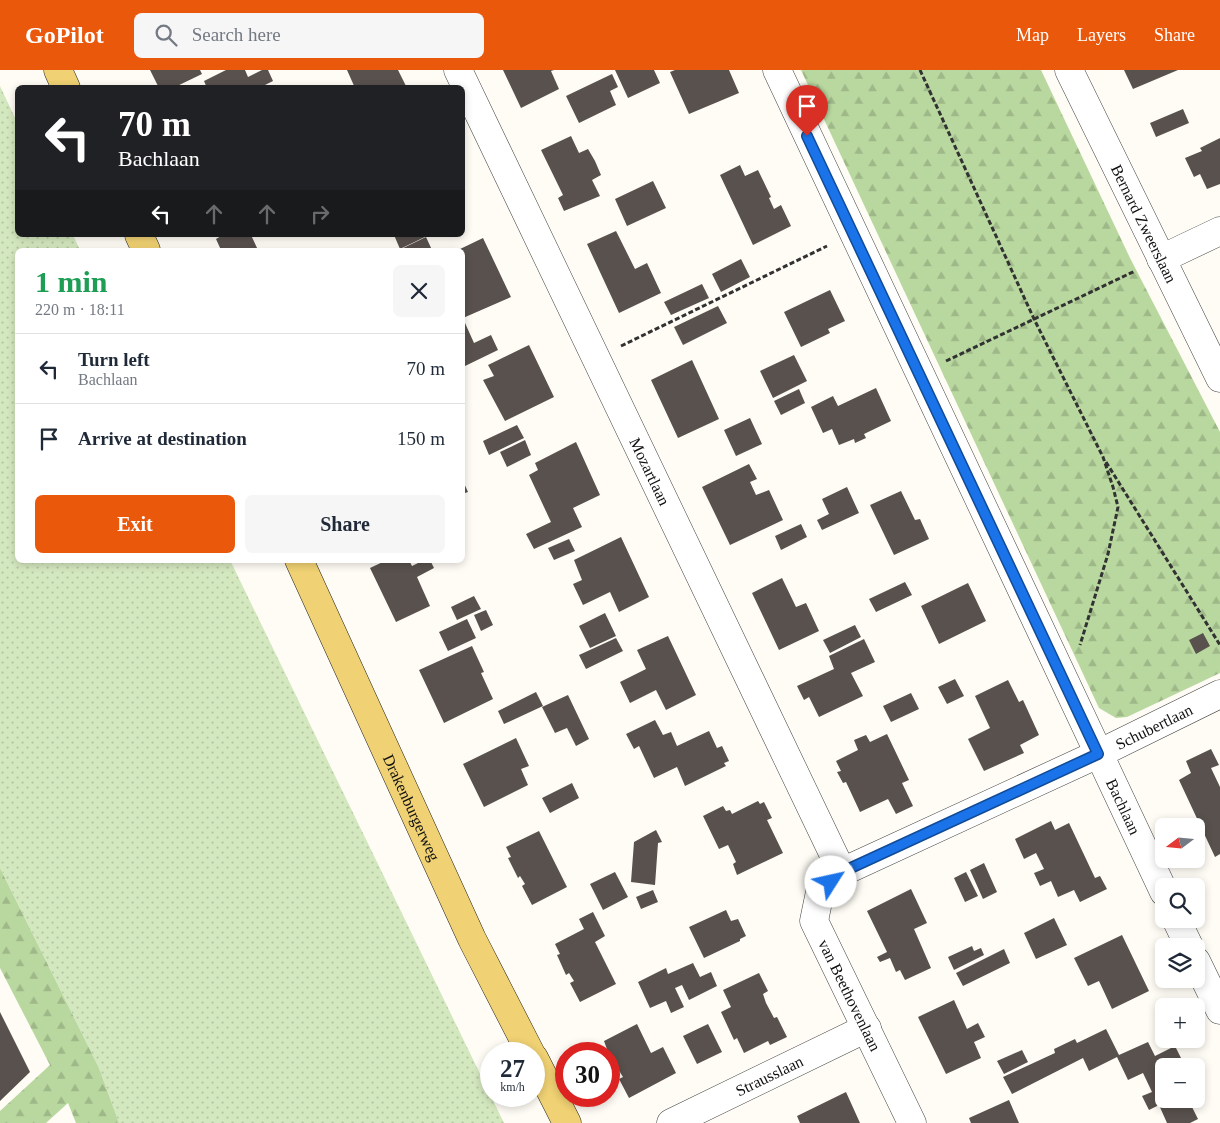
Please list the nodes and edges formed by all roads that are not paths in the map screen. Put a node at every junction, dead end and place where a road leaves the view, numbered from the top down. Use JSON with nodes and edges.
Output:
{"nodes":[{"id":1,"x":58,"y":70,"type":"edge"},
{"id":2,"x":458,"y":70,"type":"edge"},
{"id":3,"x":777,"y":70,"type":"edge"},
{"id":4,"x":1069,"y":70,"type":"edge"},
{"id":5,"x":65,"y":85,"type":"edge"},
{"id":6,"x":1220,"y":231,"type":"edge"},
{"id":7,"x":1161,"y":259,"type":"junction"},
{"id":8,"x":1220,"y":378,"type":"edge"},
{"id":9,"x":300,"y":563,"type":"edge"},
{"id":10,"x":1220,"y":694,"type":"edge"},
{"id":11,"x":1098,"y":754,"type":"junction"},
{"id":12,"x":842,"y":872,"type":"junction"},
{"id":13,"x":1157,"y":878,"type":"edge"},
{"id":14,"x":1205,"y":979,"type":"edge"},
{"id":15,"x":1220,"y":1010,"type":"edge"},
{"id":16,"x":867,"y":1028,"type":"junction"},
{"id":17,"x":526,"y":1042,"type":"edge"},
{"id":18,"x":545,"y":1080,"type":"edge"},
{"id":19,"x":567,"y":1123,"type":"edge"},
{"id":20,"x":670,"y":1123,"type":"edge"},
{"id":21,"x":912,"y":1123,"type":"edge"}],
"edges":[{"from":1,"to":5,"type":"main road"},
{"from":2,"to":12,"type":"street","name":"Mozartlaan"},
{"from":3,"to":11,"type":"street","name":"Bachlaan"},
{"from":4,"to":7,"type":"street","name":"Bernard Zweerslaan"},
{"from":6,"to":7,"type":"street"},
{"from":7,"to":8,"type":"street","name":"Bernard Zweerslaan"},
{"from":9,"to":17,"type":"main road","name":"Drakenburgerweg"},
{"from":10,"to":11,"type":"street","name":"Schubertlaan"},
{"from":11,"to":12,"type":"street","name":"Schubertlaan"},
{"from":11,"to":13,"type":"street","name":"Bachlaan"},
{"from":12,"to":16,"type":"street","name":"van Beethovenlaan"},
{"from":14,"to":15,"type":"street"},
{"from":16,"to":20,"type":"street","name":"Strausslaan"},
{"from":16,"to":21,"type":"street","name":"van Beethovenlaan"},
{"from":18,"to":19,"type":"main road"}]}
